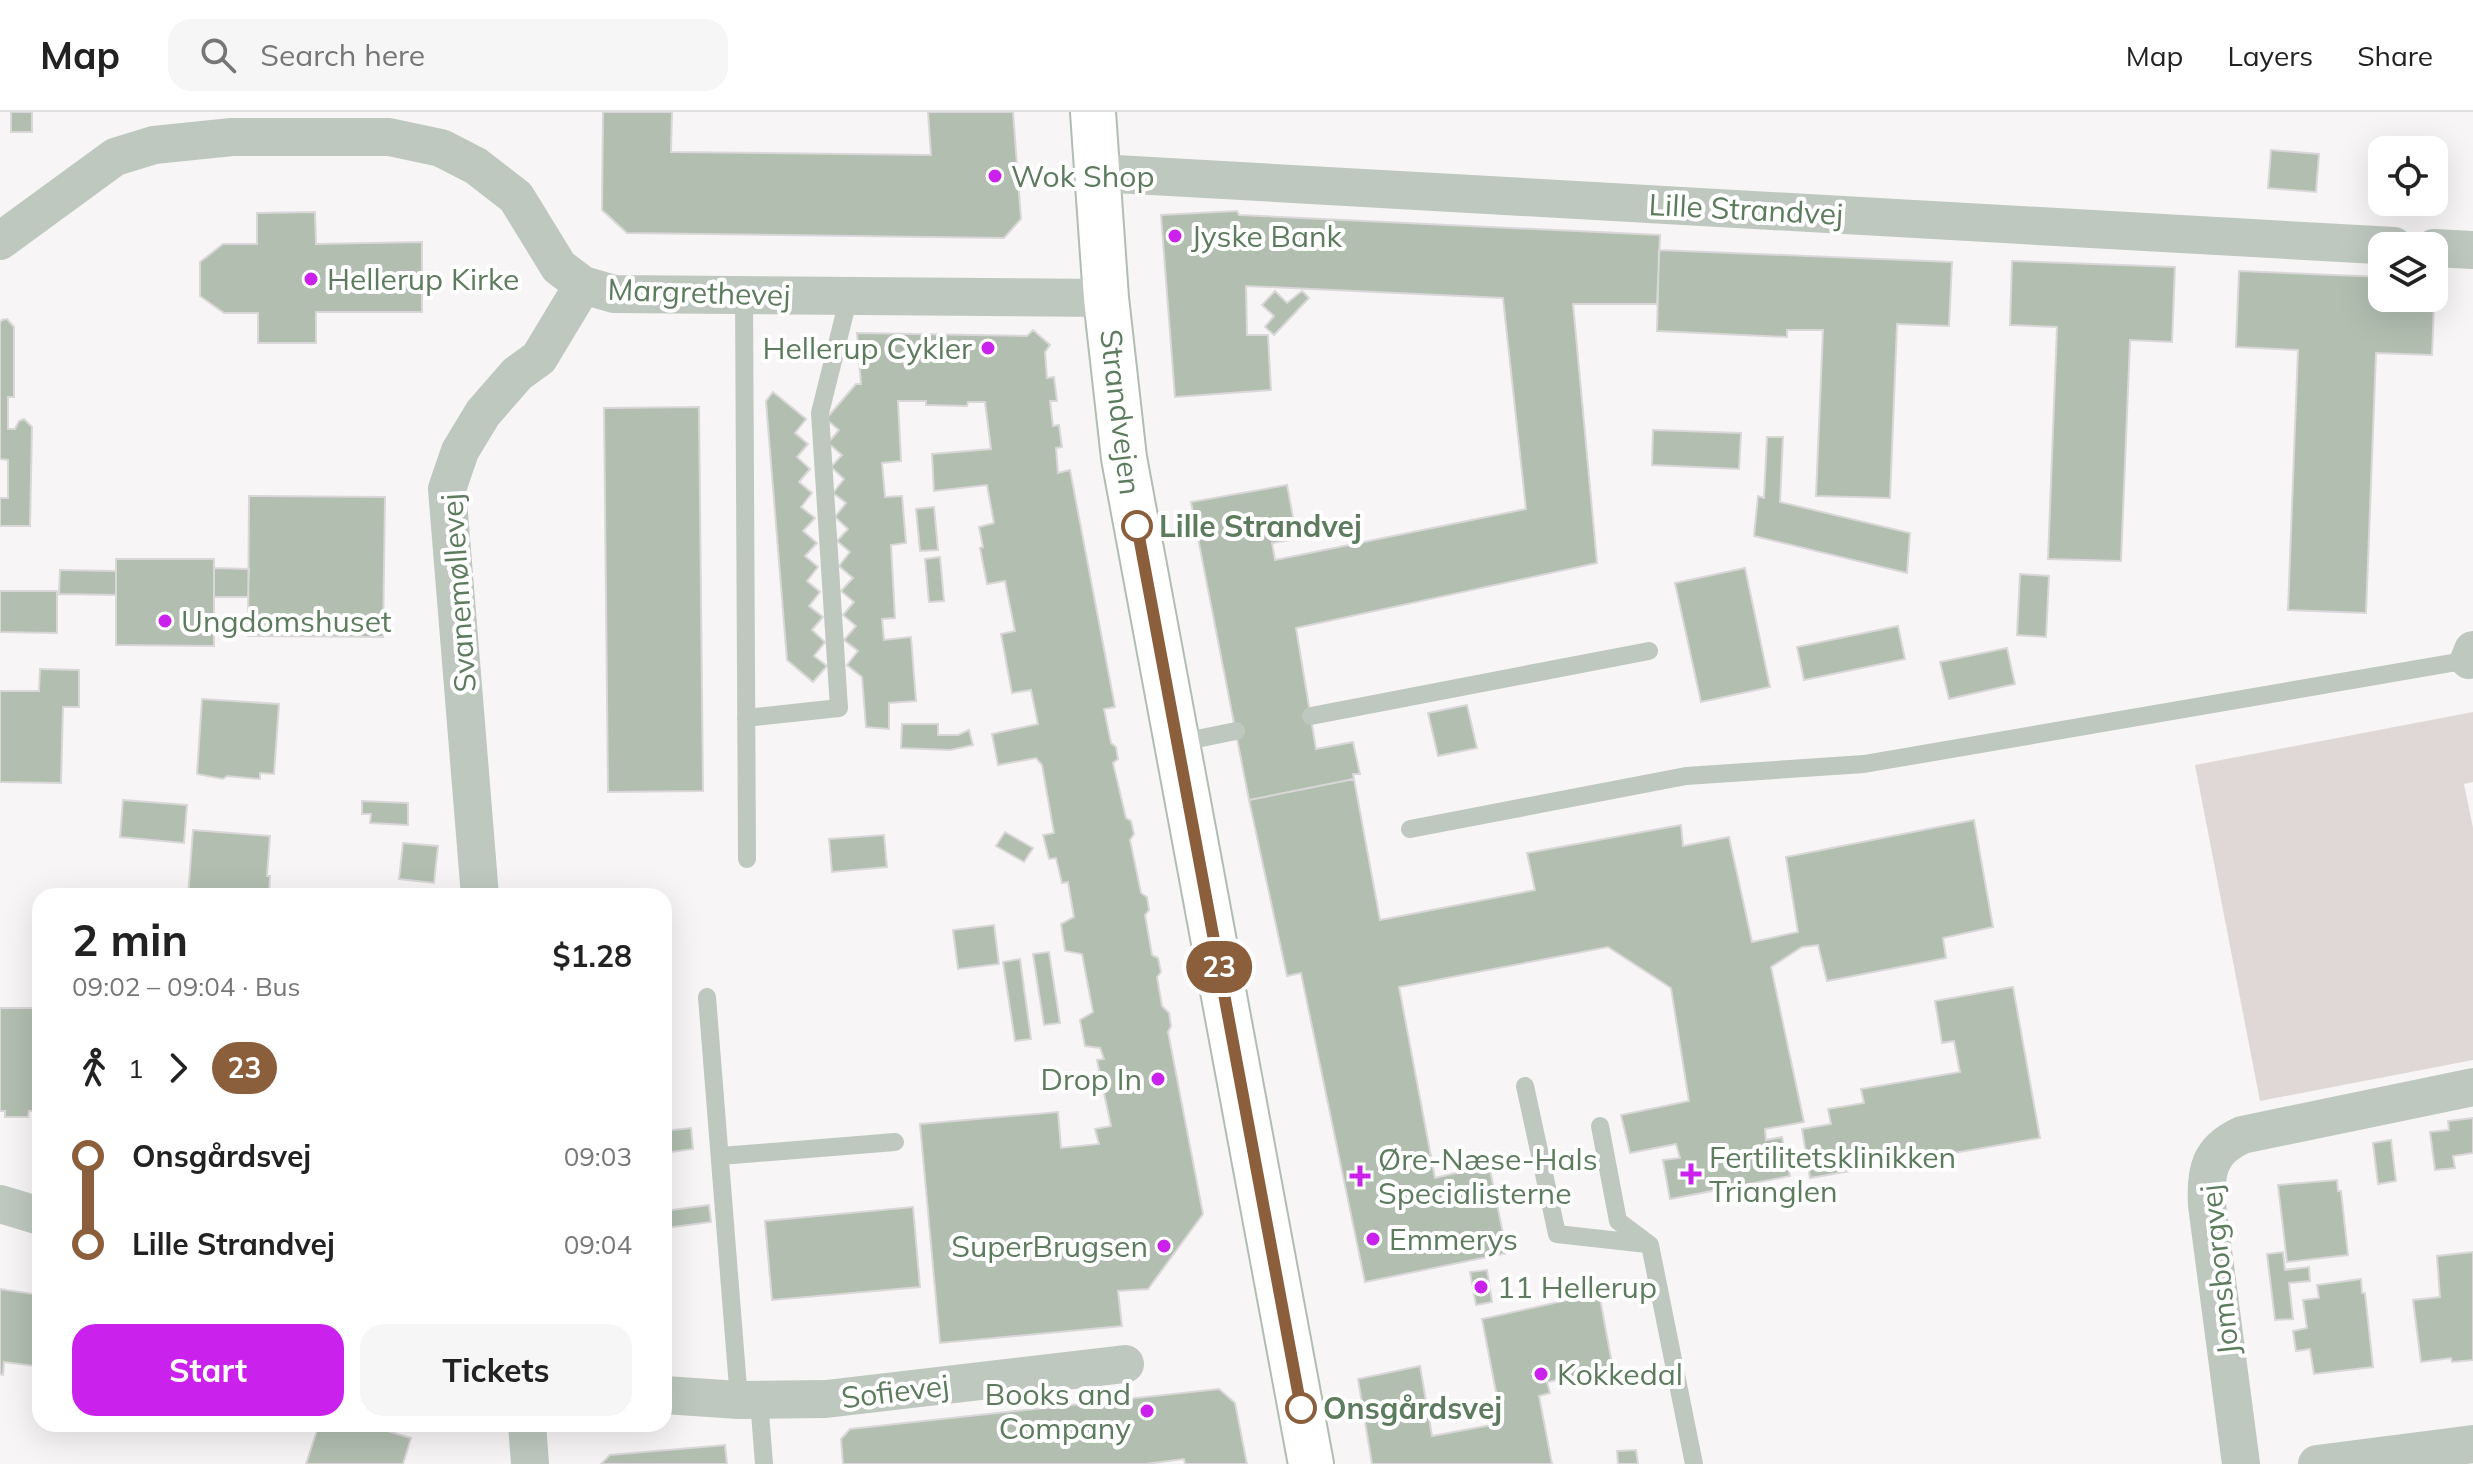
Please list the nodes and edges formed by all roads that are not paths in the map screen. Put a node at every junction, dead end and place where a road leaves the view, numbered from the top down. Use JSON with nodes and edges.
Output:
{"nodes":[{"id":1,"x":1093,"y":112,"type":"edge"},
{"id":2,"x":1098,"y":173,"type":"junction"},
{"id":3,"x":0,"y":241,"type":"edge"},
{"id":4,"x":2368,"y":245,"type":"edge"},
{"id":5,"x":2448,"y":249,"type":"edge"},
{"id":6,"x":2473,"y":250,"type":"edge"},
{"id":7,"x":583,"y":285,"type":"junction"},
{"id":8,"x":744,"y":295,"type":"junction"},
{"id":9,"x":849,"y":296,"type":"junction"},
{"id":10,"x":1106,"y":298,"type":"junction"},
{"id":11,"x":1649,"y":651,"type":"dead end"},
{"id":12,"x":2471,"y":655,"type":"edge"},
{"id":13,"x":1311,"y":716,"type":"dead end"},
{"id":14,"x":746,"y":718,"type":"junction"},
{"id":15,"x":1236,"y":731,"type":"dead end"},
{"id":16,"x":1177,"y":743,"type":"junction"},
{"id":17,"x":1410,"y":829,"type":"dead end"},
{"id":18,"x":747,"y":859,"type":"dead end"},
{"id":19,"x":479,"y":888,"type":"edge"},
{"id":20,"x":707,"y":997,"type":"dead end"},
{"id":21,"x":1525,"y":1086,"type":"dead end"},
{"id":22,"x":2473,"y":1087,"type":"edge"},
{"id":23,"x":1600,"y":1126,"type":"dead end"},
{"id":24,"x":895,"y":1142,"type":"dead end"},
{"id":25,"x":721,"y":1156,"type":"junction"},
{"id":26,"x":0,"y":1204,"type":"edge"},
{"id":27,"x":32,"y":1214,"type":"edge"},
{"id":28,"x":1650,"y":1245,"type":"junction"},
{"id":29,"x":1125,"y":1364,"type":"dead end"},
{"id":30,"x":672,"y":1395,"type":"edge"},
{"id":31,"x":749,"y":1400,"type":"junction"},
{"id":32,"x":528,"y":1432,"type":"edge"},
{"id":33,"x":2473,"y":1444,"type":"edge"},
{"id":34,"x":530,"y":1464,"type":"edge"},
{"id":35,"x":764,"y":1464,"type":"edge"},
{"id":36,"x":1311,"y":1464,"type":"edge"},
{"id":37,"x":1694,"y":1464,"type":"edge"},
{"id":38,"x":2241,"y":1464,"type":"edge"},
{"id":39,"x":2317,"y":1464,"type":"edge"}],
"edges":[{"from":1,"to":2,"type":"main road","name":"Strandvejen"},
{"from":2,"to":4,"type":"street","name":"Lille Strandvej"},
{"from":2,"to":10,"type":"main road","name":"Strandvejen"},
{"from":3,"to":7,"type":"street","name":"Margrethevej"},
{"from":5,"to":6,"type":"street"},
{"from":7,"to":8,"type":"street","name":"Margrethevej"},
{"from":7,"to":19,"type":"street","name":"Svanemøllevej"},
{"from":8,"to":9,"type":"street","name":"Margrethevej"},
{"from":8,"to":14,"type":"lane"},
{"from":9,"to":10,"type":"street","name":"Margrethevej"},
{"from":9,"to":14,"type":"lane"},
{"from":10,"to":16,"type":"main road","name":"Strandvejen"},
{"from":11,"to":13,"type":"lane"},
{"from":12,"to":17,"type":"lane"},
{"from":14,"to":18,"type":"lane"},
{"from":15,"to":16,"type":"lane"},
{"from":16,"to":36,"type":"main road","name":"Strandvejen"},
{"from":20,"to":25,"type":"lane"},
{"from":21,"to":28,"type":"lane"},
{"from":22,"to":38,"type":"street","name":"Jomsborgvej"},
{"from":23,"to":28,"type":"lane"},
{"from":24,"to":25,"type":"lane"},
{"from":25,"to":31,"type":"lane"},
{"from":26,"to":27,"type":"street"},
{"from":28,"to":37,"type":"lane"},
{"from":29,"to":31,"type":"street","name":"Sofievej"},
{"from":30,"to":31,"type":"street","name":"Sofievej"},
{"from":31,"to":35,"type":"lane"},
{"from":32,"to":34,"type":"street"},
{"from":33,"to":39,"type":"street"}]}
